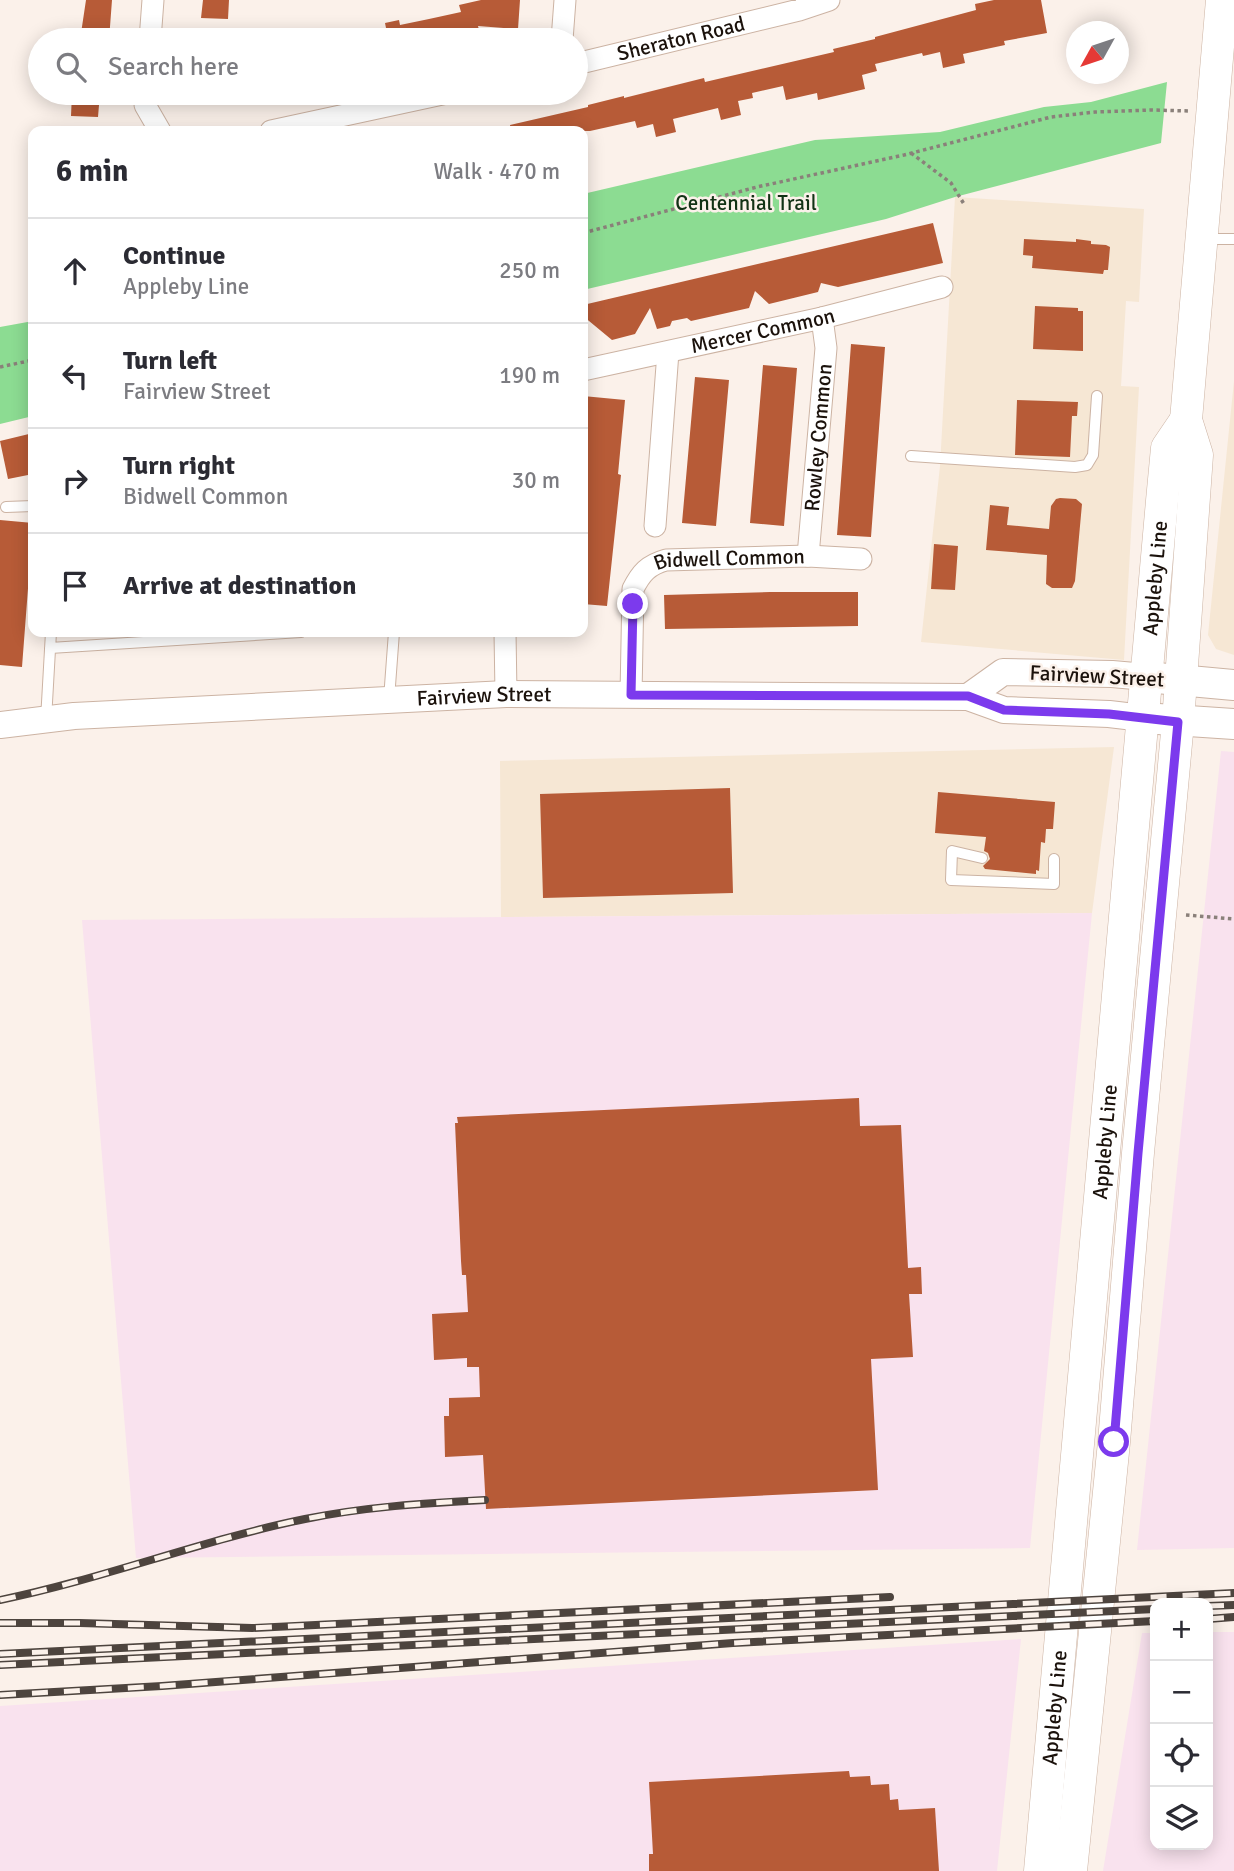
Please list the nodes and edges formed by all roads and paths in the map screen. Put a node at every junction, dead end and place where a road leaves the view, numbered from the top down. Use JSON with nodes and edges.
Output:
{"nodes":[{"id":1,"x":153,"y":0,"type":"edge"},
{"id":2,"x":565,"y":0,"type":"edge"},
{"id":3,"x":829,"y":0,"type":"edge"},
{"id":4,"x":1222,"y":0,"type":"edge"},
{"id":5,"x":799,"y":5,"type":"edge"},
{"id":6,"x":151,"y":28,"type":"edge"},
{"id":7,"x":563,"y":28,"type":"edge"},
{"id":8,"x":588,"y":61,"type":"edge"},
{"id":9,"x":145,"y":105,"type":"edge"},
{"id":10,"x":391,"y":105,"type":"edge"},
{"id":11,"x":1188,"y":111,"type":"dead end"},
{"id":12,"x":157,"y":126,"type":"edge"},
{"id":13,"x":294,"y":126,"type":"edge"},
{"id":14,"x":911,"y":153,"type":"junction"},
{"id":15,"x":964,"y":204,"type":"dead end"},
{"id":16,"x":588,"y":232,"type":"edge"},
{"id":17,"x":1202,"y":239,"type":"junction"},
{"id":18,"x":1234,"y":239,"type":"edge"},
{"id":19,"x":942,"y":287,"type":"dead end"},
{"id":20,"x":822,"y":318,"type":"junction"},
{"id":21,"x":668,"y":352,"type":"junction"},
{"id":22,"x":28,"y":361,"type":"edge"},
{"id":23,"x":0,"y":367,"type":"edge"},
{"id":24,"x":588,"y":369,"type":"edge"},
{"id":25,"x":1097,"y":396,"type":"dead end"},
{"id":26,"x":1186,"y":420,"type":"junction"},
{"id":27,"x":911,"y":456,"type":"dead end"},
{"id":28,"x":28,"y":506,"type":"edge"},
{"id":29,"x":6,"y":507,"type":"dead end"},
{"id":30,"x":655,"y":526,"type":"dead end"},
{"id":31,"x":808,"y":556,"type":"junction"},
{"id":32,"x":861,"y":558,"type":"dead end"},
{"id":33,"x":51,"y":637,"type":"edge"},
{"id":34,"x":223,"y":637,"type":"edge"},
{"id":35,"x":394,"y":637,"type":"edge"},
{"id":36,"x":505,"y":637,"type":"edge"},
{"id":37,"x":50,"y":648,"type":"junction"},
{"id":38,"x":1146,"y":677,"type":"junction"},
{"id":39,"x":1181,"y":681,"type":"junction"},
{"id":40,"x":1234,"y":685,"type":"edge"},
{"id":41,"x":506,"y":694,"type":"junction"},
{"id":42,"x":631,"y":695,"type":"junction"},
{"id":43,"x":968,"y":696,"type":"junction"},
{"id":44,"x":389,"y":700,"type":"junction"},
{"id":45,"x":1143,"y":718,"type":"junction"},
{"id":46,"x":46,"y":720,"type":"junction"},
{"id":47,"x":1178,"y":722,"type":"junction"},
{"id":48,"x":0,"y":724,"type":"edge"},
{"id":49,"x":1234,"y":724,"type":"edge"},
{"id":50,"x":982,"y":858,"type":"dead end"},
{"id":51,"x":1054,"y":859,"type":"dead end"},
{"id":52,"x":1186,"y":915,"type":"dead end"},
{"id":53,"x":1234,"y":919,"type":"edge"},
{"id":54,"x":1040,"y":1871,"type":"edge"},
{"id":55,"x":1071,"y":1871,"type":"edge"}],
"edges":[{"from":1,"to":6,"type":"street"},
{"from":2,"to":7,"type":"street"},
{"from":3,"to":5,"type":"street","name":"Sheraton Road"},
{"from":4,"to":17,"type":"main road","name":"Appleby Line"},
{"from":5,"to":8,"type":"street","name":"Sheraton Road"},
{"from":9,"to":12,"type":"street"},
{"from":10,"to":13,"type":"street"},
{"from":11,"to":14,"type":"path"},
{"from":14,"to":15,"type":"path"},
{"from":14,"to":16,"type":"path"},
{"from":17,"to":18,"type":"lane"},
{"from":17,"to":26,"type":"main road","name":"Appleby Line"},
{"from":19,"to":20,"type":"street","name":"Mercer Common"},
{"from":20,"to":21,"type":"street","name":"Mercer Common"},
{"from":20,"to":31,"type":"street","name":"Rowley Common"},
{"from":21,"to":24,"type":"street","name":"Mercer Common"},
{"from":21,"to":30,"type":"street"},
{"from":22,"to":23,"type":"path"},
{"from":25,"to":27,"type":"lane"},
{"from":26,"to":38,"type":"main road","name":"Appleby Line"},
{"from":26,"to":39,"type":"main road","name":"Appleby Line"},
{"from":28,"to":29,"type":"lane"},
{"from":31,"to":32,"type":"street","name":"Bidwell Common"},
{"from":31,"to":42,"type":"street","name":"Bidwell Common"},
{"from":33,"to":37,"type":"lane"},
{"from":34,"to":37,"type":"lane"},
{"from":35,"to":44,"type":"lane"},
{"from":36,"to":41,"type":"street"},
{"from":37,"to":46,"type":"lane"},
{"from":38,"to":39,"type":"main road","name":"Fairview Street"},
{"from":38,"to":43,"type":"street","name":"Fairview Street"},
{"from":38,"to":45,"type":"main road","name":"Appleby Line"},
{"from":39,"to":40,"type":"main road","name":"Fairview Street"},
{"from":39,"to":47,"type":"main road","name":"Appleby Line"},
{"from":41,"to":42,"type":"street","name":"Fairview Street"},
{"from":41,"to":44,"type":"street","name":"Fairview Street"},
{"from":42,"to":43,"type":"street","name":"Fairview Street"},
{"from":43,"to":45,"type":"street","name":"Fairview Street"},
{"from":44,"to":46,"type":"street","name":"Fairview Street"},
{"from":45,"to":47,"type":"main road","name":"Fairview Street"},
{"from":45,"to":54,"type":"main road","name":"Appleby Line"},
{"from":46,"to":48,"type":"street","name":"Fairview Street"},
{"from":47,"to":49,"type":"main road","name":"Fairview Street"},
{"from":47,"to":55,"type":"main road","name":"Appleby Line"},
{"from":50,"to":51,"type":"lane"},
{"from":52,"to":53,"type":"path"}]}
